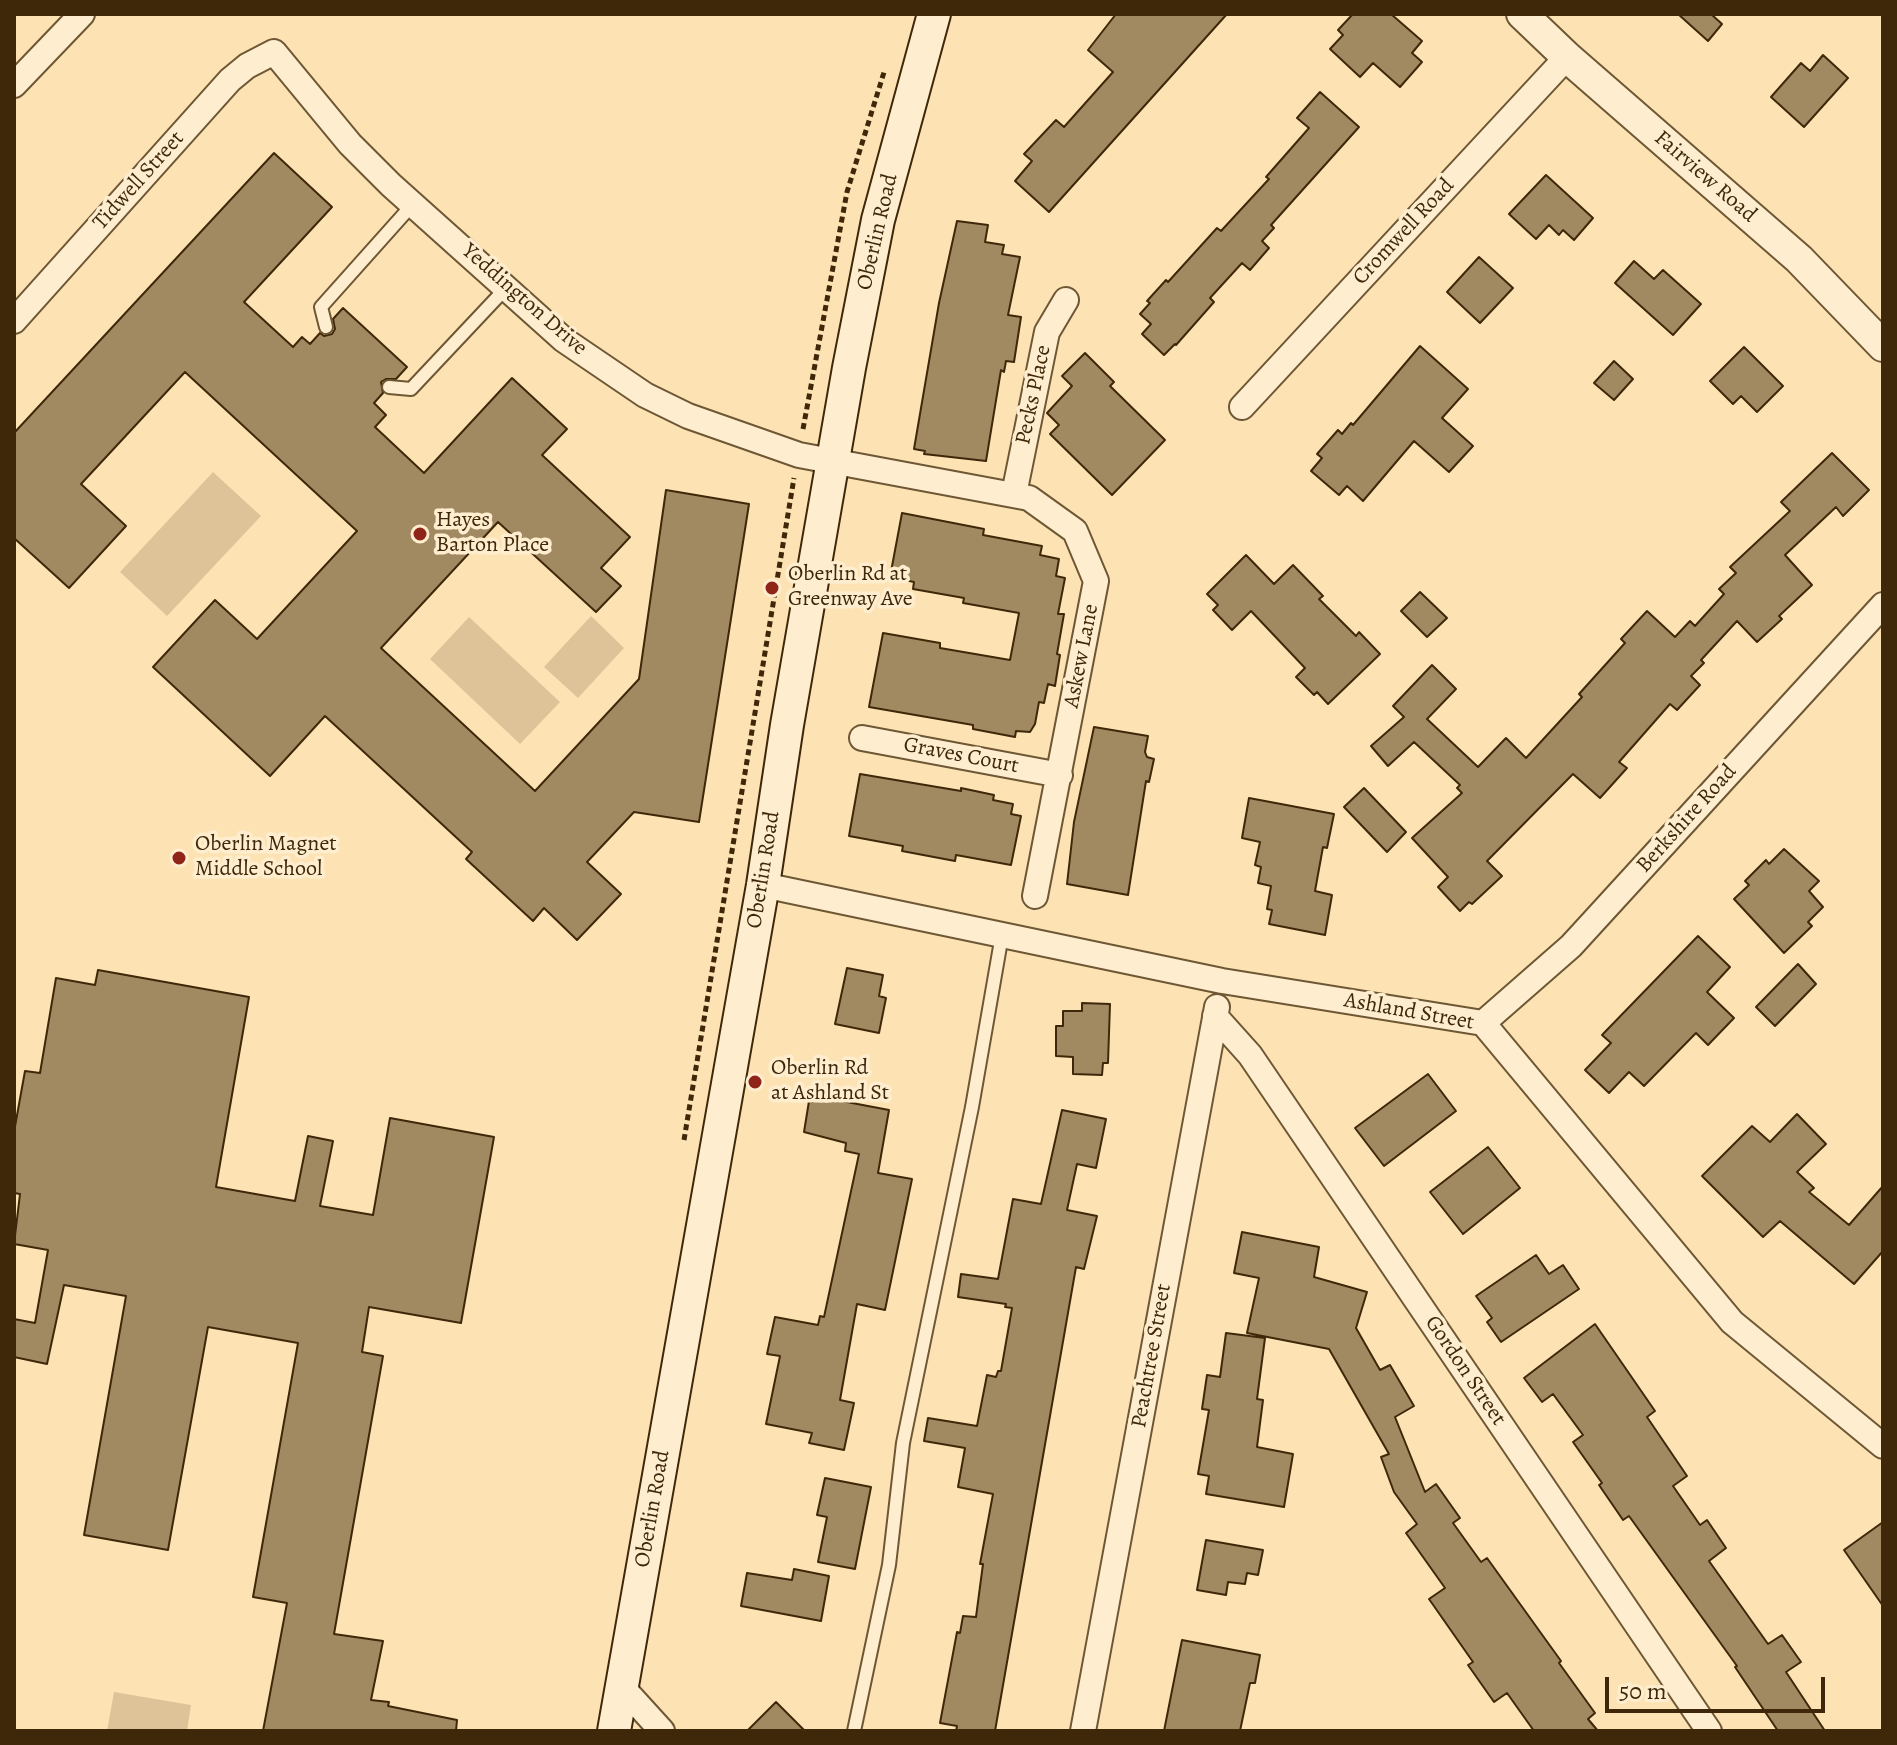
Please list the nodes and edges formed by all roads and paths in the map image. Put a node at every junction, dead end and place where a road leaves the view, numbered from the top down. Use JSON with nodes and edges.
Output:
{"nodes":[{"id":1,"x":82,"y":14,"type":"edge"},
{"id":2,"x":934,"y":14,"type":"edge"},
{"id":3,"x":1522,"y":14,"type":"edge"},
{"id":4,"x":274,"y":52,"type":"joint"},
{"id":5,"x":1567,"y":57,"type":"junction"},
{"id":6,"x":14,"y":85,"type":"edge"},
{"id":7,"x":413,"y":204,"type":"junction"},
{"id":8,"x":507,"y":287,"type":"junction"},
{"id":9,"x":1066,"y":300,"type":"dead end"},
{"id":10,"x":17,"y":313,"type":"edge"},
{"id":11,"x":326,"y":327,"type":"dead end"},
{"id":12,"x":1883,"y":346,"type":"edge"},
{"id":13,"x":389,"y":387,"type":"dead end"},
{"id":14,"x":1242,"y":407,"type":"dead end"},
{"id":15,"x":832,"y":462,"type":"junction"},
{"id":16,"x":793,"y":487,"type":"dead end"},
{"id":17,"x":1014,"y":494,"type":"junction"},
{"id":18,"x":1883,"y":605,"type":"edge"},
{"id":19,"x":862,"y":738,"type":"dead end"},
{"id":20,"x":1060,"y":775,"type":"junction"},
{"id":21,"x":763,"y":885,"type":"junction"},
{"id":22,"x":1035,"y":896,"type":"dead end"},
{"id":23,"x":1002,"y":935,"type":"junction"},
{"id":24,"x":1222,"y":981,"type":"junction"},
{"id":25,"x":1215,"y":1016,"type":"junction"},
{"id":26,"x":1483,"y":1023,"type":"junction"},
{"id":27,"x":684,"y":1140,"type":"dead end"},
{"id":28,"x":1883,"y":1446,"type":"edge"},
{"id":29,"x":622,"y":1687,"type":"junction"},
{"id":30,"x":614,"y":1731,"type":"edge"},
{"id":31,"x":662,"y":1731,"type":"edge"},
{"id":32,"x":854,"y":1731,"type":"edge"},
{"id":33,"x":1083,"y":1731,"type":"edge"},
{"id":34,"x":1709,"y":1731,"type":"edge"}],
"edges":[{"from":1,"to":6,"type":"street"},
{"from":2,"to":15,"type":"main road","name":"Oberlin Road"},
{"from":3,"to":5,"type":"street","name":"Fairview Road"},
{"from":4,"to":7,"type":"street","name":"Yeddington Drive"},
{"from":4,"to":10,"type":"street","name":"Tidwell Street"},
{"from":5,"to":12,"type":"street","name":"Fairview Road"},
{"from":5,"to":14,"type":"street","name":"Cromwell Road"},
{"from":7,"to":8,"type":"street","name":"Yeddington Drive"},
{"from":7,"to":11,"type":"lane"},
{"from":8,"to":13,"type":"lane"},
{"from":8,"to":15,"type":"street","name":"Yeddington Drive"},
{"from":9,"to":17,"type":"street","name":"Pecks Place"},
{"from":15,"to":17,"type":"street","name":"Askew Lane"},
{"from":15,"to":21,"type":"main road","name":"Oberlin Road"},
{"from":16,"to":27,"type":"path"},
{"from":17,"to":20,"type":"street","name":"Askew Lane"},
{"from":18,"to":26,"type":"street","name":"Berkshire Road"},
{"from":19,"to":20,"type":"street","name":"Graves Court"},
{"from":20,"to":22,"type":"street","name":"Askew Lane"},
{"from":21,"to":23,"type":"street","name":"Ashland Street"},
{"from":21,"to":29,"type":"main road","name":"Oberlin Road"},
{"from":23,"to":24,"type":"street","name":"Ashland Street"},
{"from":23,"to":32,"type":"lane"},
{"from":24,"to":25,"type":"street","name":"Peachtree Street"},
{"from":24,"to":26,"type":"street","name":"Ashland Street"},
{"from":25,"to":33,"type":"street","name":"Peachtree Street"},
{"from":25,"to":34,"type":"street","name":"Gordon Street"},
{"from":26,"to":28,"type":"street","name":"Ashland Street"},
{"from":29,"to":30,"type":"main road","name":"Oberlin Road"},
{"from":29,"to":31,"type":"street"}]}
